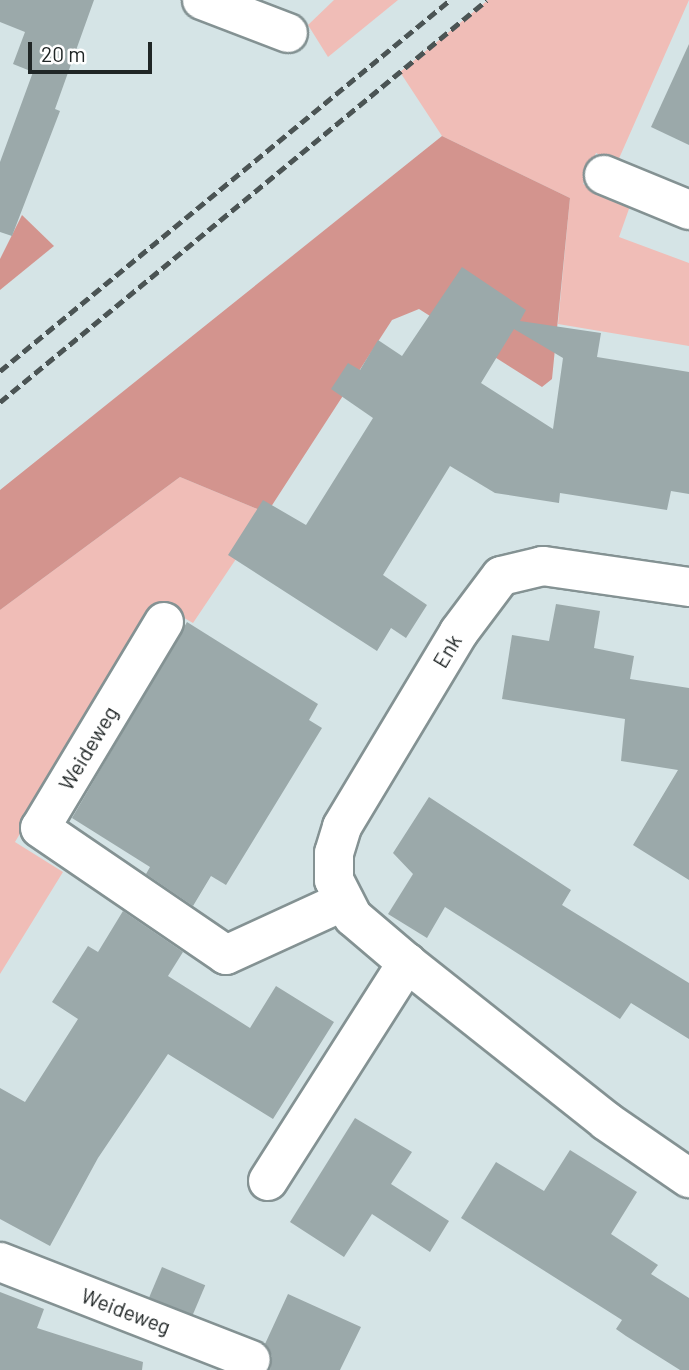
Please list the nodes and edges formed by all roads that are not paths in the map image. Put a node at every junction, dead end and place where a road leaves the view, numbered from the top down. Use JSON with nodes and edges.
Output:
{"nodes":[{"id":1,"x":202,"y":0,"type":"edge"},
{"id":2,"x":288,"y":33,"type":"dead end"},
{"id":3,"x":604,"y":175,"type":"dead end"},
{"id":4,"x":689,"y":210,"type":"edge"},
{"id":5,"x":689,"y":586,"type":"edge"},
{"id":6,"x":164,"y":622,"type":"dead end"},
{"id":7,"x":344,"y":901,"type":"junction"},
{"id":8,"x":407,"y":963,"type":"junction"},
{"id":9,"x":689,"y":1178,"type":"edge"},
{"id":10,"x":268,"y":1181,"type":"dead end"},
{"id":11,"x":0,"y":1262,"type":"edge"},
{"id":12,"x":251,"y":1360,"type":"dead end"}],
"edges":[{"from":1,"to":2,"type":"street"},
{"from":3,"to":4,"type":"street"},
{"from":5,"to":7,"type":"street","name":"Enk"},
{"from":6,"to":7,"type":"street","name":"Weideweg"},
{"from":7,"to":8,"type":"street","name":"Enk"},
{"from":8,"to":9,"type":"street","name":"Enk"},
{"from":8,"to":10,"type":"street"},
{"from":11,"to":12,"type":"street","name":"Weideweg"}]}
